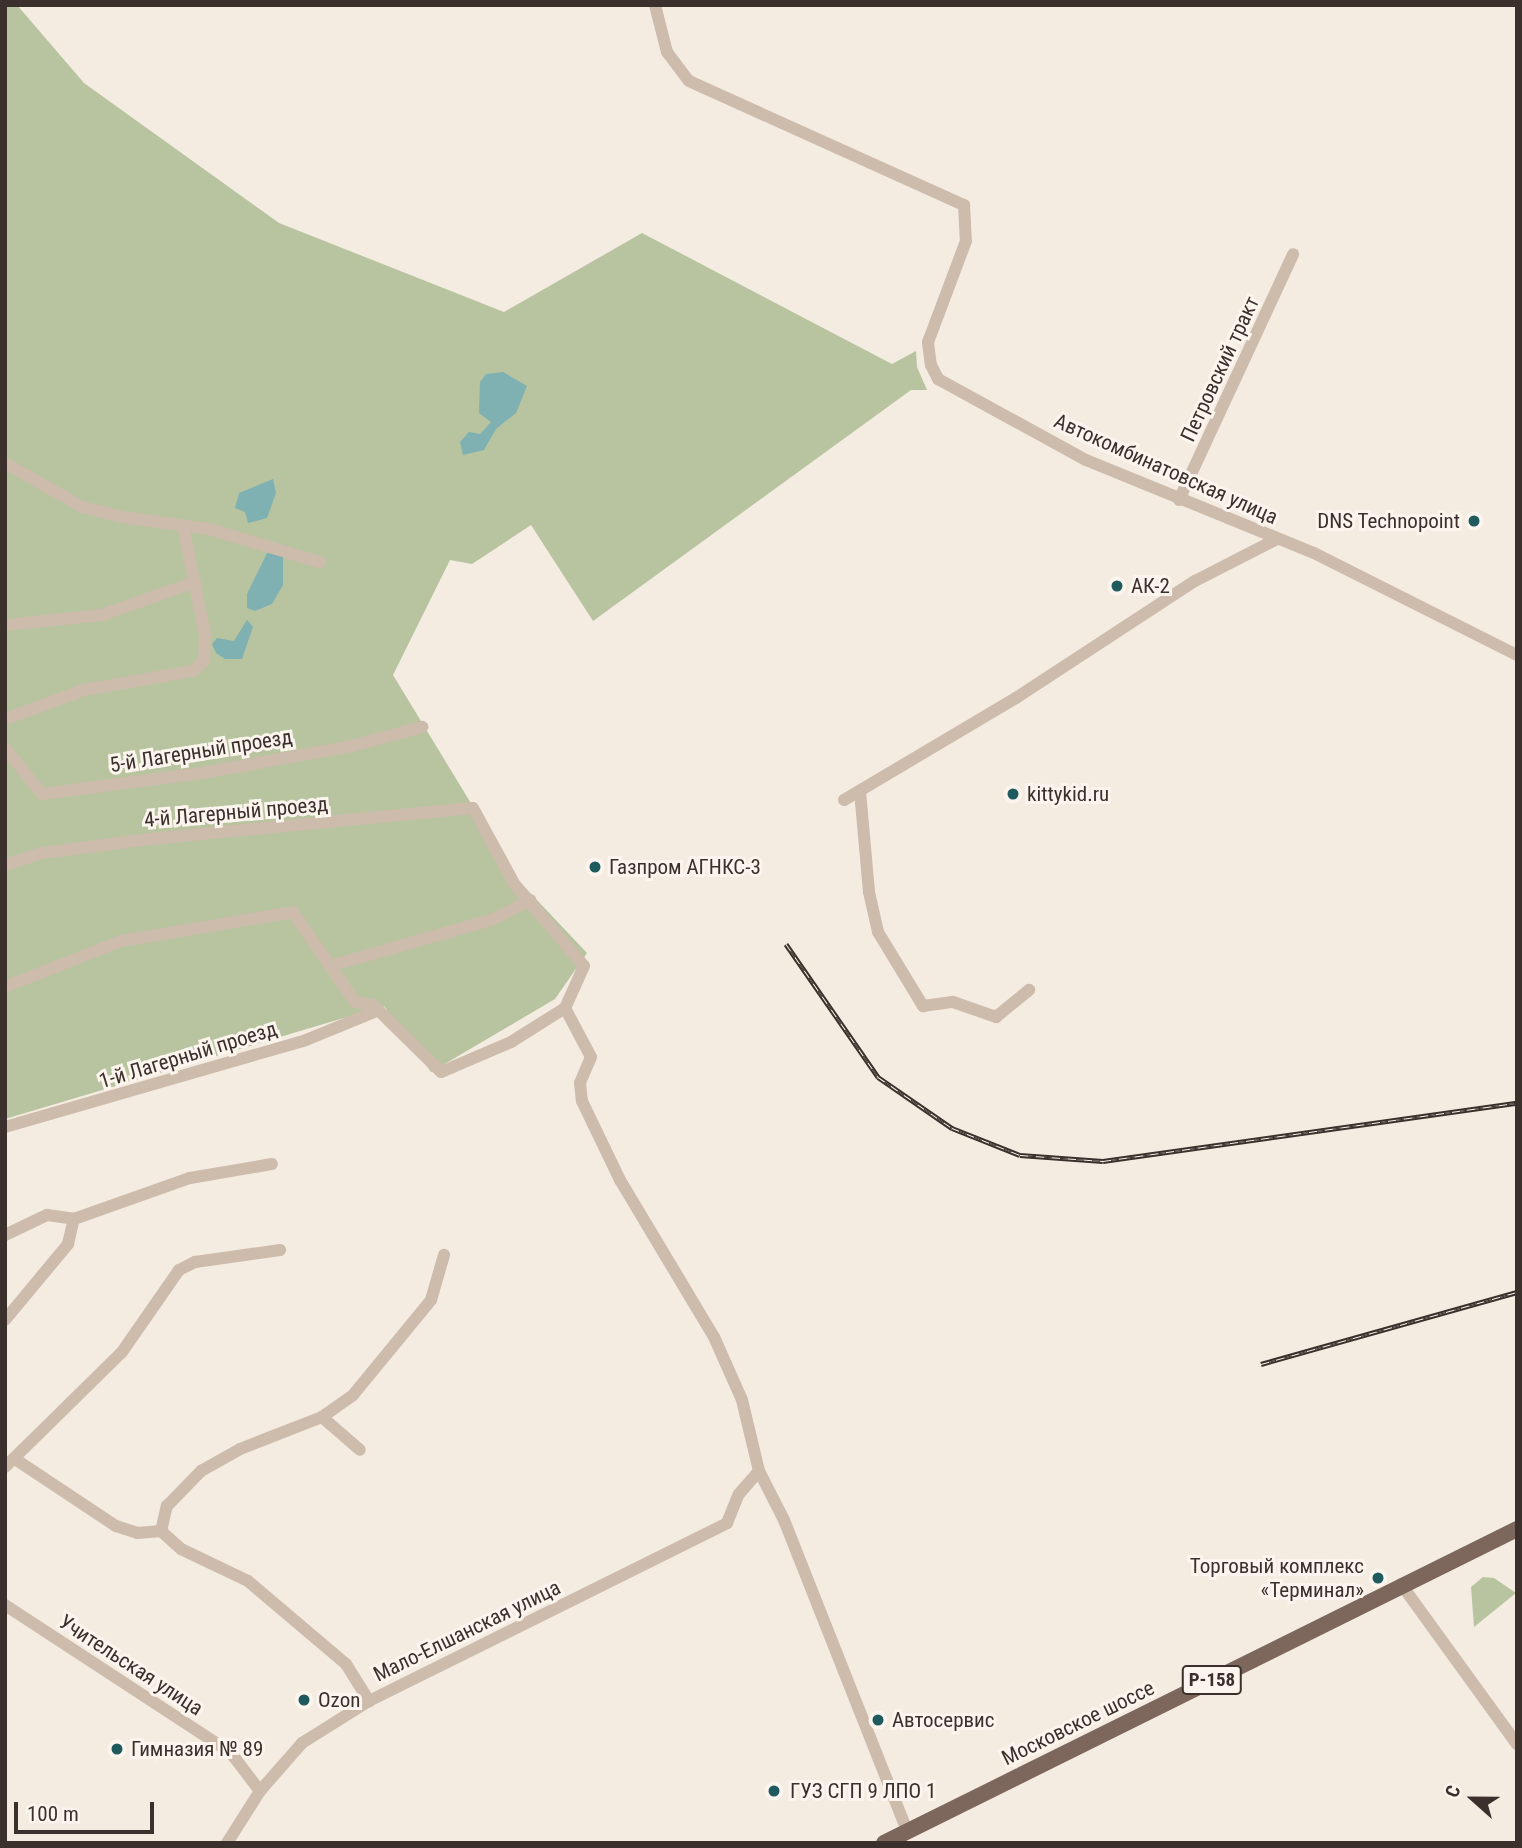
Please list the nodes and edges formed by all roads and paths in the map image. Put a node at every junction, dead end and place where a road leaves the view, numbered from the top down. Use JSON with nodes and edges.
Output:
{"nodes":[{"id":1,"x":655,"y":5,"type":"edge"},
{"id":2,"x":1293,"y":254,"type":"dead end"},
{"id":3,"x":5,"y":463,"type":"edge"},
{"id":4,"x":1179,"y":500,"type":"junction"},
{"id":5,"x":183,"y":526,"type":"junction"},
{"id":6,"x":1277,"y":539,"type":"junction"},
{"id":7,"x":320,"y":562,"type":"dead end"},
{"id":8,"x":195,"y":582,"type":"junction"},
{"id":9,"x":5,"y":625,"type":"edge"},
{"id":10,"x":1517,"y":655,"type":"edge"},
{"id":11,"x":5,"y":719,"type":"edge"},
{"id":12,"x":422,"y":727,"type":"dead end"},
{"id":13,"x":5,"y":748,"type":"edge"},
{"id":14,"x":860,"y":791,"type":"junction"},
{"id":15,"x":844,"y":800,"type":"dead end"},
{"id":16,"x":5,"y":865,"type":"edge"},
{"id":17,"x":530,"y":900,"type":"junction"},
{"id":18,"x":330,"y":966,"type":"junction"},
{"id":19,"x":5,"y":987,"type":"edge"},
{"id":20,"x":1029,"y":990,"type":"dead end"},
{"id":21,"x":565,"y":1008,"type":"junction"},
{"id":22,"x":379,"y":1010,"type":"junction"},
{"id":23,"x":5,"y":1127,"type":"edge"},
{"id":24,"x":272,"y":1164,"type":"dead end"},
{"id":25,"x":74,"y":1219,"type":"junction"},
{"id":26,"x":5,"y":1234,"type":"edge"},
{"id":27,"x":280,"y":1251,"type":"dead end"},
{"id":28,"x":444,"y":1255,"type":"dead end"},
{"id":29,"x":5,"y":1321,"type":"edge"},
{"id":30,"x":322,"y":1418,"type":"junction"},
{"id":31,"x":360,"y":1450,"type":"dead end"},
{"id":32,"x":10,"y":1463,"type":"edge"},
{"id":33,"x":759,"y":1471,"type":"junction"},
{"id":34,"x":1517,"y":1529,"type":"edge"},
{"id":35,"x":162,"y":1531,"type":"junction"},
{"id":36,"x":1401,"y":1584,"type":"junction"},
{"id":37,"x":5,"y":1605,"type":"edge"},
{"id":38,"x":369,"y":1701,"type":"junction"},
{"id":39,"x":1517,"y":1744,"type":"edge"},
{"id":40,"x":260,"y":1791,"type":"junction"},
{"id":41,"x":907,"y":1831,"type":"junction"},
{"id":42,"x":228,"y":1843,"type":"edge"},
{"id":43,"x":884,"y":1843,"type":"edge"}],
"edges":[{"from":1,"to":4,"type":"street","name":"Автокомбинатовская улица"},
{"from":2,"to":4,"type":"street","name":"Петровский тракт"},
{"from":3,"to":5,"type":"street"},
{"from":4,"to":6,"type":"street","name":"Автокомбинатовская улица"},
{"from":5,"to":7,"type":"street"},
{"from":5,"to":8,"type":"street"},
{"from":6,"to":10,"type":"street","name":"Автокомбинатовская улица"},
{"from":6,"to":14,"type":"street"},
{"from":8,"to":9,"type":"street"},
{"from":8,"to":11,"type":"street"},
{"from":12,"to":13,"type":"street","name":"5-й Лагерный проезд"},
{"from":14,"to":15,"type":"street"},
{"from":14,"to":20,"type":"street"},
{"from":16,"to":17,"type":"street","name":"4-й Лагерный проезд"},
{"from":17,"to":18,"type":"street"},
{"from":17,"to":21,"type":"street"},
{"from":18,"to":19,"type":"street"},
{"from":18,"to":22,"type":"street"},
{"from":21,"to":22,"type":"street"},
{"from":21,"to":33,"type":"street"},
{"from":22,"to":23,"type":"street","name":"1-й Лагерный проезд"},
{"from":24,"to":25,"type":"street"},
{"from":25,"to":26,"type":"street"},
{"from":25,"to":29,"type":"street"},
{"from":27,"to":32,"type":"street"},
{"from":28,"to":30,"type":"street"},
{"from":30,"to":31,"type":"street"},
{"from":30,"to":35,"type":"street"},
{"from":32,"to":35,"type":"street"},
{"from":33,"to":38,"type":"street","name":"Мало-Елшанская улица"},
{"from":33,"to":41,"type":"street"},
{"from":34,"to":36,"type":"main road","name":"Московское шоссе","number":"Р-158"},
{"from":35,"to":38,"type":"street"},
{"from":36,"to":39,"type":"street"},
{"from":36,"to":41,"type":"main road","name":"Московское шоссе","number":"Р-158"},
{"from":37,"to":40,"type":"street","name":"Учительская улица"},
{"from":38,"to":40,"type":"street","name":"Мало-Елшанская улица"},
{"from":40,"to":42,"type":"street","name":"Мало-Елшанская улица"},
{"from":41,"to":43,"type":"main road","name":"Московское шоссе","number":"Р-158"}]}
